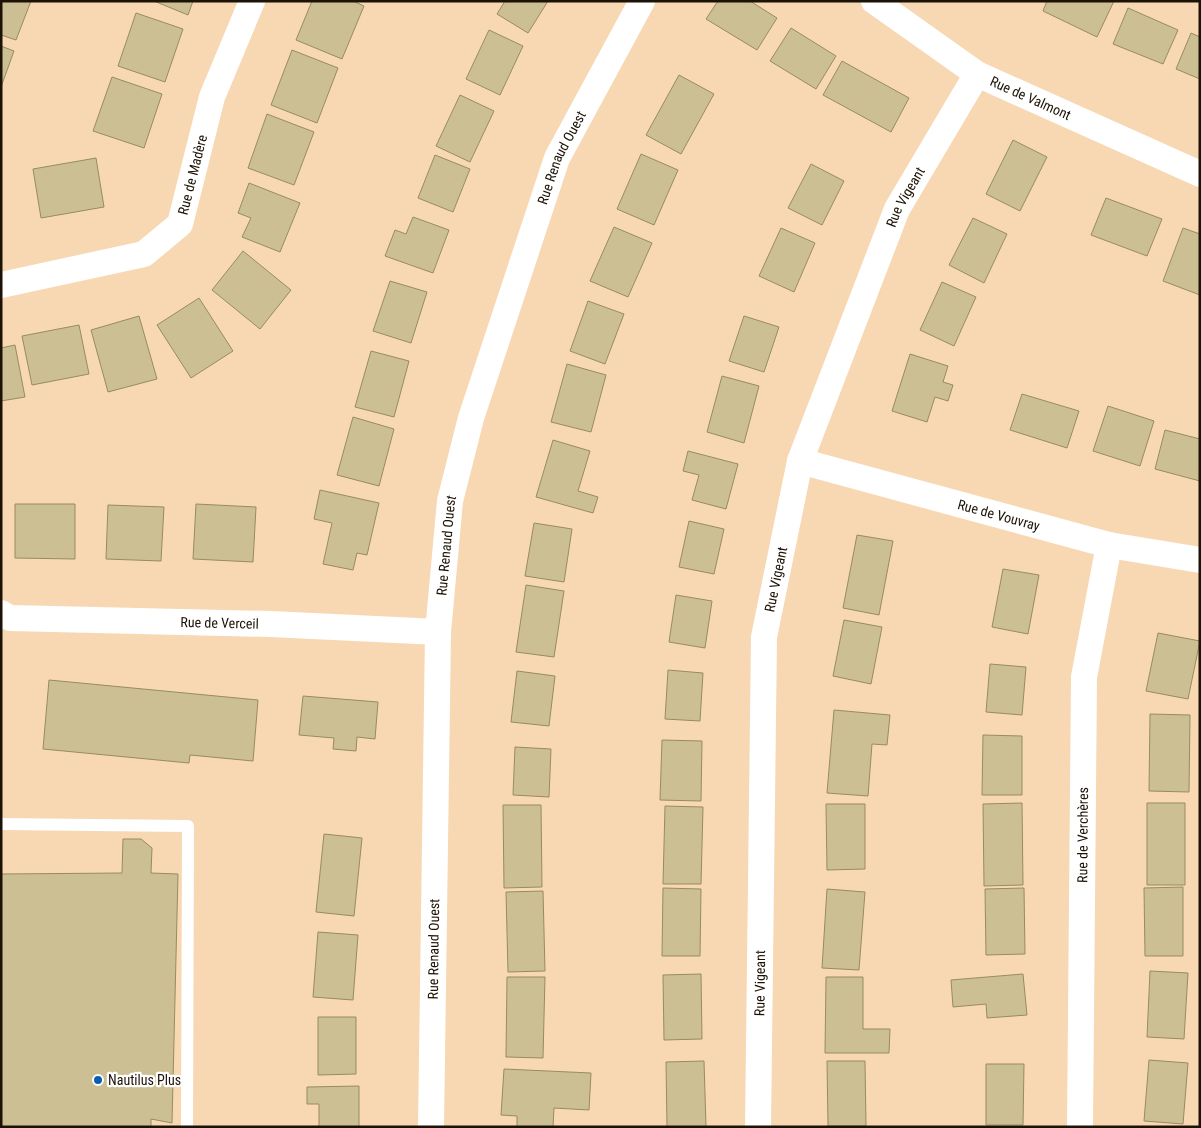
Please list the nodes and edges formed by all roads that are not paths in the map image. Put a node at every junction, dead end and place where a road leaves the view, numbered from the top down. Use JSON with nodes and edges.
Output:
{"nodes":[{"id":1,"x":252,"y":1,"type":"edge"},
{"id":2,"x":642,"y":1,"type":"edge"},
{"id":3,"x":874,"y":1,"type":"edge"},
{"id":4,"x":977,"y":74,"type":"junction"},
{"id":5,"x":1200,"y":174,"type":"edge"},
{"id":6,"x":1,"y":285,"type":"edge"},
{"id":7,"x":800,"y":461,"type":"junction"},
{"id":8,"x":1108,"y":545,"type":"junction"},
{"id":9,"x":1200,"y":560,"type":"edge"},
{"id":10,"x":1,"y":613,"type":"edge"},
{"id":11,"x":438,"y":632,"type":"junction"},
{"id":12,"x":1,"y":824,"type":"edge"},
{"id":13,"x":187,"y":1127,"type":"edge"},
{"id":14,"x":430,"y":1127,"type":"edge"},
{"id":15,"x":758,"y":1127,"type":"edge"},
{"id":16,"x":1080,"y":1127,"type":"edge"}],
"edges":[{"from":1,"to":6,"type":"street","name":"Rue de Madère"},
{"from":2,"to":11,"type":"street","name":"Rue Renaud Ouest"},
{"from":3,"to":4,"type":"street","name":"Rue de Valmont"},
{"from":4,"to":5,"type":"street","name":"Rue de Valmont"},
{"from":4,"to":7,"type":"street","name":"Rue Vigeant"},
{"from":7,"to":8,"type":"street","name":"Rue de Vouvray"},
{"from":7,"to":15,"type":"street","name":"Rue Vigeant"},
{"from":8,"to":9,"type":"street","name":"Rue de Vouvray"},
{"from":8,"to":16,"type":"street","name":"Rue de Verchères"},
{"from":10,"to":11,"type":"street","name":"Rue de Verceil"},
{"from":11,"to":14,"type":"street","name":"Rue Renaud Ouest"},
{"from":12,"to":13,"type":"lane"}]}
